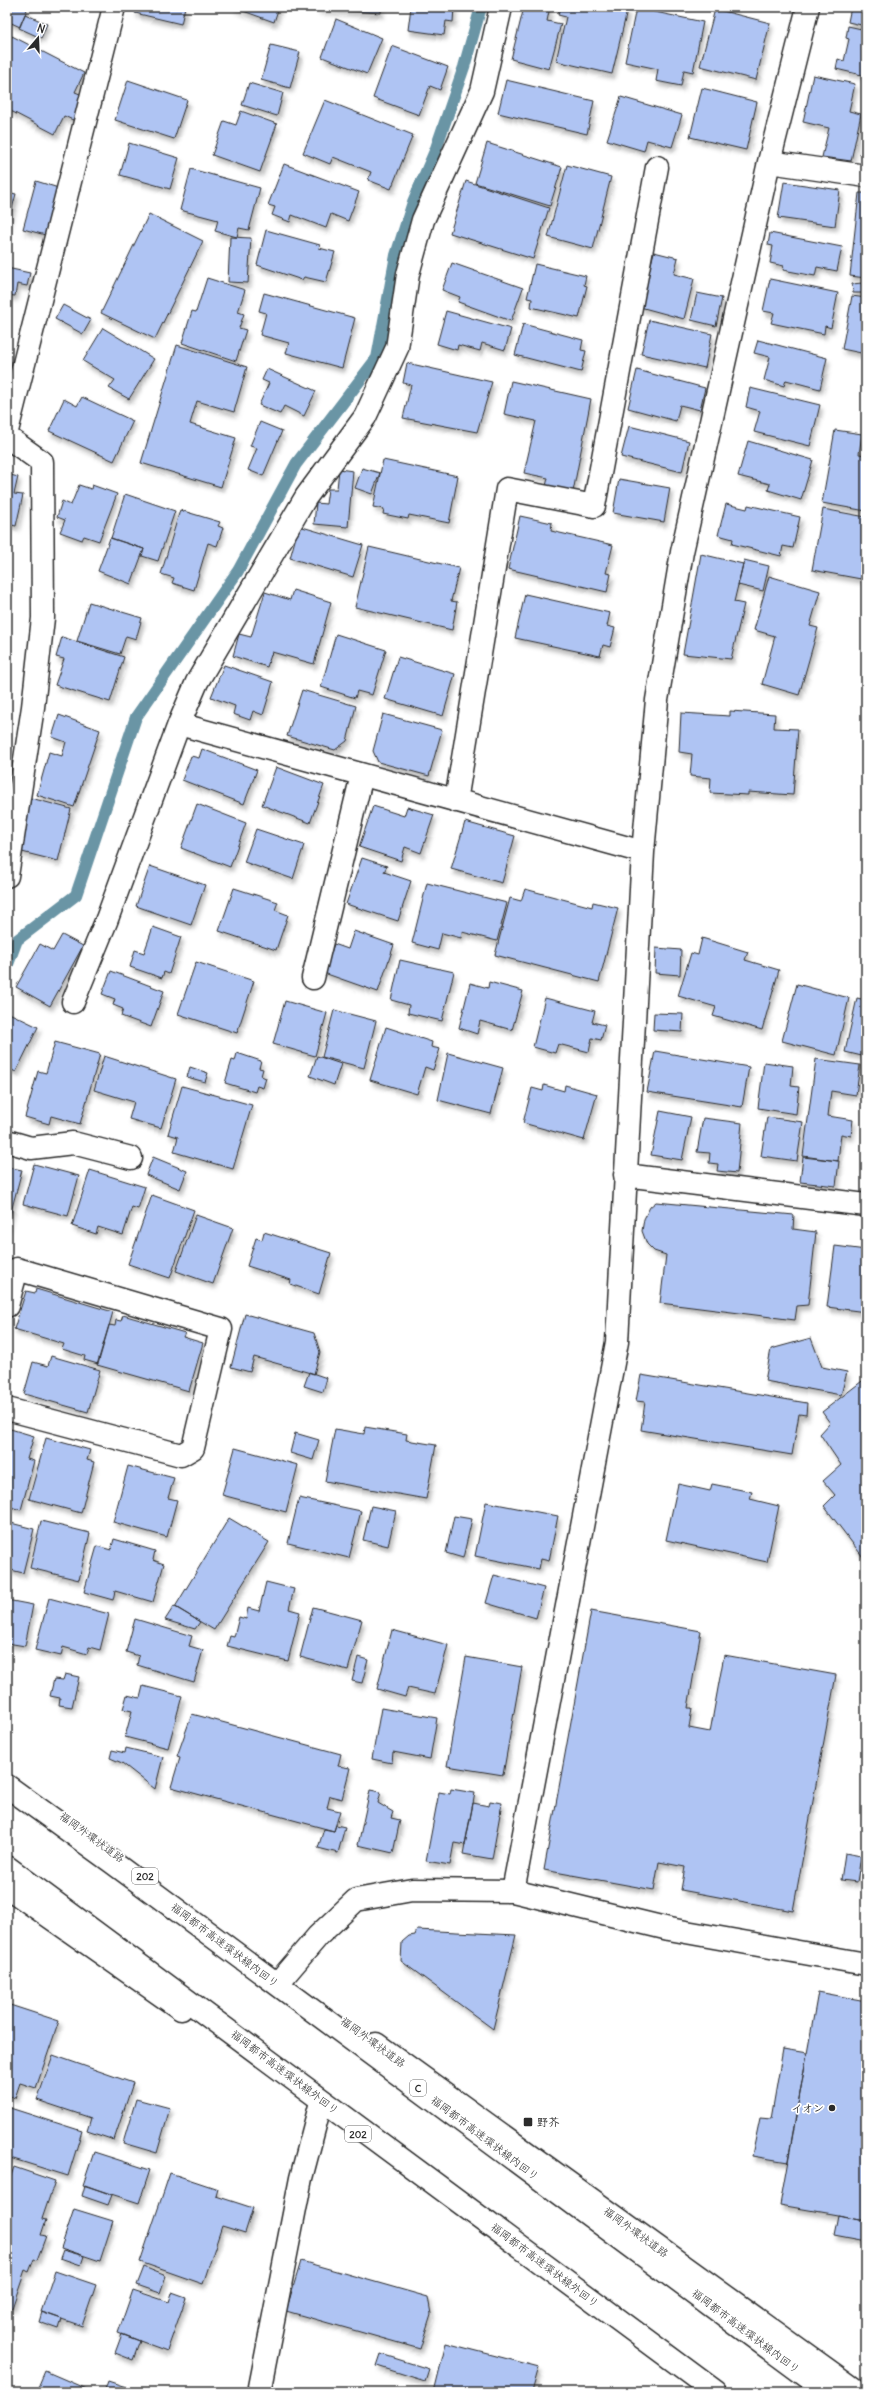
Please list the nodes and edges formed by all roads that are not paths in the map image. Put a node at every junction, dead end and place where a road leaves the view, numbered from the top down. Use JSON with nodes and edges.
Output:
{"nodes":[{"id":1,"x":114,"y":7,"type":"edge"},
{"id":2,"x":501,"y":7,"type":"edge"},
{"id":3,"x":808,"y":7,"type":"edge"},
{"id":4,"x":769,"y":162,"type":"junction"},
{"id":5,"x":657,"y":166,"type":"dead end"},
{"id":6,"x":866,"y":176,"type":"edge"},
{"id":7,"x":7,"y":431,"type":"edge"},
{"id":8,"x":7,"y":437,"type":"edge"},
{"id":9,"x":179,"y":724,"type":"junction"},
{"id":10,"x":362,"y":775,"type":"junction"},
{"id":11,"x":456,"y":801,"type":"junction"},
{"id":12,"x":643,"y":852,"type":"junction"},
{"id":13,"x":7,"y":876,"type":"edge"},
{"id":14,"x":313,"y":978,"type":"dead end"},
{"id":15,"x":73,"y":1002,"type":"dead end"},
{"id":16,"x":7,"y":1141,"type":"edge"},
{"id":17,"x":131,"y":1158,"type":"dead end"},
{"id":18,"x":625,"y":1175,"type":"junction"},
{"id":19,"x":866,"y":1205,"type":"edge"},
{"id":20,"x":7,"y":1306,"type":"edge"},
{"id":21,"x":7,"y":1409,"type":"edge"},
{"id":22,"x":7,"y":1774,"type":"edge"},
{"id":23,"x":7,"y":1786,"type":"edge"},
{"id":24,"x":7,"y":1867,"type":"edge"},
{"id":25,"x":7,"y":1887,"type":"edge"},
{"id":26,"x":513,"y":1891,"type":"junction"},
{"id":27,"x":866,"y":1964,"type":"edge"},
{"id":28,"x":283,"y":1977,"type":"junction"},
{"id":29,"x":320,"y":2106,"type":"junction"},
{"id":30,"x":259,"y":2392,"type":"edge"},
{"id":31,"x":700,"y":2392,"type":"edge"},
{"id":32,"x":716,"y":2392,"type":"edge"},
{"id":33,"x":828,"y":2392,"type":"edge"},
{"id":34,"x":858,"y":2392,"type":"edge"}],
"edges":[{"from":1,"to":7,"type":"main road"},
{"from":2,"to":9,"type":"main road"},
{"from":3,"to":4,"type":"main road"},
{"from":4,"to":6,"type":"main road"},
{"from":4,"to":12,"type":"main road"},
{"from":5,"to":11,"type":"main road"},
{"from":8,"to":13,"type":"main road"},
{"from":9,"to":10,"type":"main road"},
{"from":9,"to":15,"type":"main road"},
{"from":10,"to":11,"type":"main road"},
{"from":10,"to":14,"type":"main road"},
{"from":11,"to":12,"type":"main road"},
{"from":12,"to":18,"type":"main road"},
{"from":16,"to":17,"type":"main road"},
{"from":18,"to":19,"type":"main road"},
{"from":18,"to":26,"type":"main road"},
{"from":20,"to":21,"type":"main road"},
{"from":22,"to":28,"type":"main road","name":"福岡外環状道路","number":"202"},
{"from":23,"to":33,"type":"main road","name":"福岡都市高速環状線内回り","number":"C"},
{"from":24,"to":32,"type":"main road","name":"福岡都市高速環状線外回り"},
{"from":25,"to":29,"type":"main road","number":"202"},
{"from":26,"to":27,"type":"main road"},
{"from":26,"to":28,"type":"main road"},
{"from":28,"to":34,"type":"main road","name":"福岡外環状道路","number":"202"},
{"from":29,"to":30,"type":"main road"},
{"from":29,"to":31,"type":"main road","number":"202"}]}
